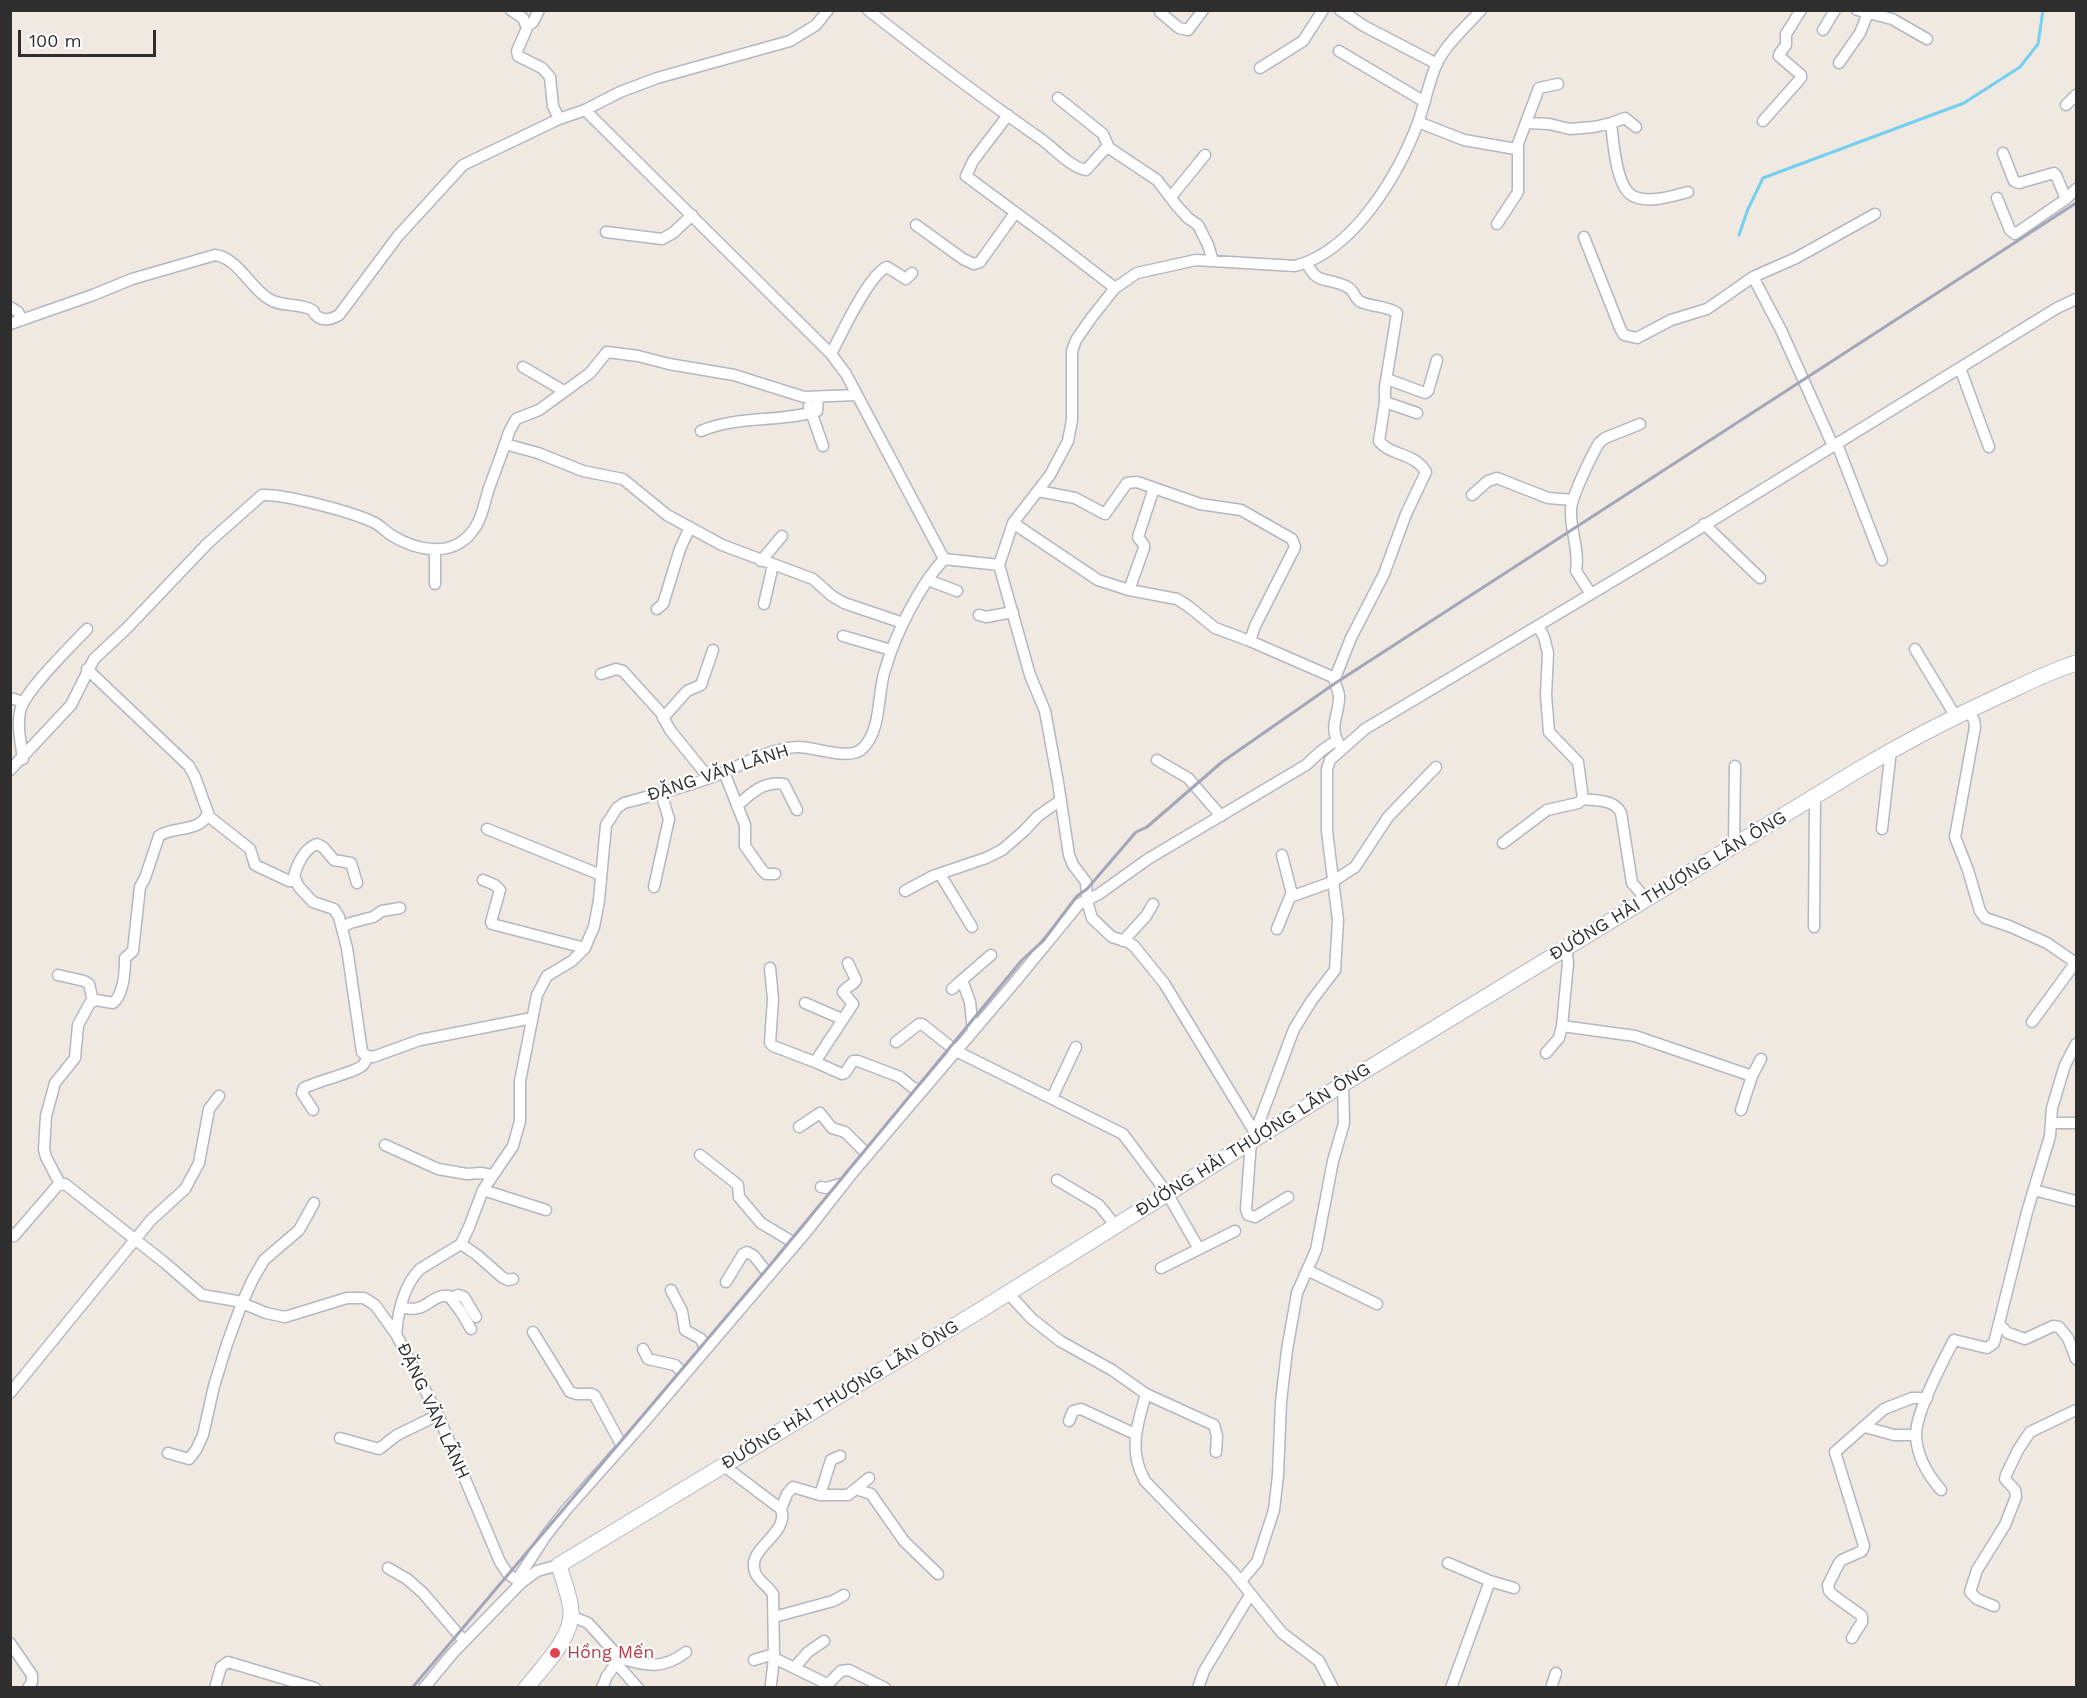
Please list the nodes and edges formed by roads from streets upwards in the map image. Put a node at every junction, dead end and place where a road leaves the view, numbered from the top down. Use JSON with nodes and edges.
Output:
{"nodes":[{"id":1,"x":511,"y":10,"type":"edge"},
{"id":2,"x":539,"y":10,"type":"edge"},
{"id":3,"x":828,"y":10,"type":"edge"},
{"id":4,"x":868,"y":10,"type":"edge"},
{"id":5,"x":1203,"y":10,"type":"edge"},
{"id":6,"x":1323,"y":10,"type":"edge"},
{"id":7,"x":1340,"y":10,"type":"edge"},
{"id":8,"x":1481,"y":10,"type":"edge"},
{"id":9,"x":1801,"y":10,"type":"edge"},
{"id":10,"x":1835,"y":10,"type":"edge"},
{"id":11,"x":1160,"y":12,"type":"dead end"},
{"id":12,"x":1862,"y":12,"type":"edge"},
{"id":13,"x":527,"y":26,"type":"junction"},
{"id":14,"x":1823,"y":30,"type":"dead end"},
{"id":15,"x":1928,"y":39,"type":"dead end"},
{"id":16,"x":1340,"y":51,"type":"dead end"},
{"id":17,"x":1839,"y":63,"type":"dead end"},
{"id":18,"x":1437,"y":64,"type":"junction"},
{"id":19,"x":1260,"y":68,"type":"dead end"},
{"id":20,"x":1558,"y":84,"type":"dead end"},
{"id":21,"x":2076,"y":95,"type":"edge"},
{"id":22,"x":1058,"y":98,"type":"dead end"},
{"id":23,"x":1425,"y":102,"type":"junction"},
{"id":24,"x":2066,"y":105,"type":"dead end"},
{"id":25,"x":585,"y":110,"type":"junction"},
{"id":26,"x":1008,"y":115,"type":"junction"},
{"id":27,"x":559,"y":119,"type":"junction"},
{"id":28,"x":1763,"y":121,"type":"dead end"},
{"id":29,"x":1418,"y":122,"type":"junction"},
{"id":30,"x":1526,"y":123,"type":"junction"},
{"id":31,"x":1611,"y":123,"type":"junction"},
{"id":32,"x":1636,"y":127,"type":"dead end"},
{"id":33,"x":1518,"y":147,"type":"junction"},
{"id":34,"x":1109,"y":148,"type":"junction"},
{"id":35,"x":2003,"y":153,"type":"dead end"},
{"id":36,"x":1205,"y":155,"type":"dead end"},
{"id":37,"x":2076,"y":189,"type":"edge"},
{"id":38,"x":1688,"y":192,"type":"dead end"},
{"id":39,"x":1171,"y":197,"type":"junction"},
{"id":40,"x":1997,"y":198,"type":"dead end"},
{"id":41,"x":2066,"y":200,"type":"junction"},
{"id":42,"x":1015,"y":213,"type":"junction"},
{"id":43,"x":692,"y":214,"type":"junction"},
{"id":44,"x":1875,"y":214,"type":"dead end"},
{"id":45,"x":1497,"y":224,"type":"dead end"},
{"id":46,"x":916,"y":225,"type":"dead end"},
{"id":47,"x":606,"y":232,"type":"dead end"},
{"id":48,"x":1584,"y":237,"type":"dead end"},
{"id":49,"x":1213,"y":261,"type":"junction"},
{"id":50,"x":1307,"y":263,"type":"junction"},
{"id":51,"x":912,"y":273,"type":"dead end"},
{"id":52,"x":1753,"y":277,"type":"junction"},
{"id":53,"x":1115,"y":288,"type":"junction"},
{"id":54,"x":2076,"y":299,"type":"edge"},
{"id":55,"x":10,"y":307,"type":"edge"},
{"id":56,"x":22,"y":320,"type":"junction"},
{"id":57,"x":10,"y":324,"type":"edge"},
{"id":58,"x":831,"y":354,"type":"junction"},
{"id":59,"x":1437,"y":360,"type":"dead end"},
{"id":60,"x":523,"y":367,"type":"dead end"},
{"id":61,"x":1960,"y":368,"type":"junction"},
{"id":62,"x":1387,"y":379,"type":"junction"},
{"id":63,"x":564,"y":391,"type":"junction"},
{"id":64,"x":857,"y":395,"type":"junction"},
{"id":65,"x":804,"y":397,"type":"junction"},
{"id":66,"x":818,"y":397,"type":"junction"},
{"id":67,"x":1385,"y":402,"type":"junction"},
{"id":68,"x":812,"y":412,"type":"junction"},
{"id":69,"x":1417,"y":413,"type":"dead end"},
{"id":70,"x":1640,"y":424,"type":"dead end"},
{"id":71,"x":701,"y":431,"type":"dead end"},
{"id":72,"x":506,"y":444,"type":"junction"},
{"id":73,"x":1835,"y":445,"type":"junction"},
{"id":74,"x":823,"y":446,"type":"dead end"},
{"id":75,"x":1989,"y":447,"type":"dead end"},
{"id":76,"x":1154,"y":488,"type":"junction"},
{"id":77,"x":1038,"y":491,"type":"junction"},
{"id":78,"x":1472,"y":495,"type":"dead end"},
{"id":79,"x":1573,"y":500,"type":"junction"},
{"id":80,"x":1013,"y":523,"type":"junction"},
{"id":81,"x":1704,"y":524,"type":"junction"},
{"id":82,"x":690,"y":527,"type":"junction"},
{"id":83,"x":782,"y":536,"type":"dead end"},
{"id":84,"x":435,"y":550,"type":"junction"},
{"id":85,"x":944,"y":559,"type":"junction"},
{"id":86,"x":1882,"y":560,"type":"dead end"},
{"id":87,"x":761,"y":561,"type":"junction"},
{"id":88,"x":773,"y":565,"type":"junction"},
{"id":89,"x":999,"y":565,"type":"junction"},
{"id":90,"x":1760,"y":578,"type":"dead end"},
{"id":91,"x":928,"y":580,"type":"junction"},
{"id":92,"x":435,"y":584,"type":"dead end"},
{"id":93,"x":1129,"y":590,"type":"junction"},
{"id":94,"x":957,"y":591,"type":"dead end"},
{"id":95,"x":1591,"y":594,"type":"junction"},
{"id":96,"x":764,"y":604,"type":"dead end"},
{"id":97,"x":657,"y":609,"type":"dead end"},
{"id":98,"x":1013,"y":612,"type":"junction"},
{"id":99,"x":979,"y":615,"type":"dead end"},
{"id":100,"x":903,"y":623,"type":"junction"},
{"id":101,"x":1538,"y":626,"type":"junction"},
{"id":102,"x":87,"y":629,"type":"dead end"},
{"id":103,"x":843,"y":636,"type":"dead end"},
{"id":104,"x":1250,"y":641,"type":"junction"},
{"id":105,"x":1915,"y":649,"type":"dead end"},
{"id":106,"x":713,"y":650,"type":"dead end"},
{"id":107,"x":891,"y":650,"type":"junction"},
{"id":108,"x":2076,"y":663,"type":"edge"},
{"id":109,"x":87,"y":669,"type":"junction"},
{"id":110,"x":601,"y":674,"type":"dead end"},
{"id":111,"x":1335,"y":678,"type":"junction"},
{"id":112,"x":10,"y":698,"type":"edge"},
{"id":113,"x":23,"y":704,"type":"junction"},
{"id":114,"x":1962,"y":714,"type":"junction"},
{"id":115,"x":663,"y":718,"type":"junction"},
{"id":116,"x":1339,"y":744,"type":"junction"},
{"id":117,"x":1891,"y":750,"type":"junction"},
{"id":118,"x":22,"y":759,"type":"junction"},
{"id":119,"x":1157,"y":760,"type":"dead end"},
{"id":120,"x":1735,"y":766,"type":"dead end"},
{"id":121,"x":1436,"y":767,"type":"dead end"},
{"id":122,"x":10,"y":770,"type":"edge"},
{"id":123,"x":724,"y":772,"type":"junction"},
{"id":124,"x":709,"y":778,"type":"junction"},
{"id":125,"x":661,"y":793,"type":"junction"},
{"id":126,"x":1815,"y":796,"type":"junction"},
{"id":127,"x":1583,"y":799,"type":"junction"},
{"id":128,"x":1061,"y":800,"type":"junction"},
{"id":129,"x":737,"y":806,"type":"junction"},
{"id":130,"x":797,"y":810,"type":"dead end"},
{"id":131,"x":207,"y":815,"type":"junction"},
{"id":132,"x":1221,"y":816,"type":"junction"},
{"id":133,"x":487,"y":829,"type":"dead end"},
{"id":134,"x":1882,"y":829,"type":"dead end"},
{"id":135,"x":1503,"y":843,"type":"dead end"},
{"id":136,"x":1734,"y":846,"type":"junction"},
{"id":137,"x":1282,"y":855,"type":"dead end"},
{"id":138,"x":775,"y":874,"type":"dead end"},
{"id":139,"x":940,"y":874,"type":"junction"},
{"id":140,"x":601,"y":875,"type":"junction"},
{"id":141,"x":483,"y":880,"type":"dead end"},
{"id":142,"x":295,"y":881,"type":"junction"},
{"id":143,"x":1332,"y":882,"type":"junction"},
{"id":144,"x":357,"y":883,"type":"dead end"},
{"id":145,"x":654,"y":887,"type":"dead end"},
{"id":146,"x":905,"y":891,"type":"dead end"},
{"id":147,"x":1292,"y":894,"type":"junction"},
{"id":148,"x":1646,"y":899,"type":"junction"},
{"id":149,"x":1087,"y":901,"type":"junction"},
{"id":150,"x":1153,"y":904,"type":"dead end"},
{"id":151,"x":400,"y":908,"type":"dead end"},
{"id":152,"x":972,"y":927,"type":"dead end"},
{"id":153,"x":1814,"y":927,"type":"dead end"},
{"id":154,"x":342,"y":928,"type":"junction"},
{"id":155,"x":1277,"y":929,"type":"dead end"},
{"id":156,"x":1123,"y":941,"type":"junction"},
{"id":157,"x":585,"y":948,"type":"junction"},
{"id":158,"x":1566,"y":948,"type":"junction"},
{"id":159,"x":991,"y":955,"type":"dead end"},
{"id":160,"x":2076,"y":962,"type":"edge"},
{"id":161,"x":848,"y":963,"type":"dead end"},
{"id":162,"x":770,"y":968,"type":"dead end"},
{"id":163,"x":58,"y":975,"type":"dead end"},
{"id":164,"x":962,"y":980,"type":"junction"},
{"id":165,"x":952,"y":989,"type":"dead end"},
{"id":166,"x":93,"y":1001,"type":"junction"},
{"id":167,"x":805,"y":1003,"type":"dead end"},
{"id":168,"x":532,"y":1018,"type":"junction"},
{"id":169,"x":842,"y":1019,"type":"junction"},
{"id":170,"x":2032,"y":1022,"type":"dead end"},
{"id":171,"x":1562,"y":1026,"type":"junction"},
{"id":172,"x":973,"y":1031,"type":"junction"},
{"id":173,"x":896,"y":1042,"type":"dead end"},
{"id":174,"x":2076,"y":1044,"type":"edge"},
{"id":175,"x":1076,"y":1047,"type":"dead end"},
{"id":176,"x":956,"y":1050,"type":"junction"},
{"id":177,"x":1546,"y":1053,"type":"dead end"},
{"id":178,"x":367,"y":1056,"type":"junction"},
{"id":179,"x":1761,"y":1059,"type":"dead end"},
{"id":180,"x":815,"y":1062,"type":"junction"},
{"id":181,"x":1752,"y":1076,"type":"junction"},
{"id":182,"x":1342,"y":1084,"type":"junction"},
{"id":183,"x":922,"y":1090,"type":"junction"},
{"id":184,"x":219,"y":1096,"type":"dead end"},
{"id":185,"x":1052,"y":1098,"type":"junction"},
{"id":186,"x":313,"y":1110,"type":"dead end"},
{"id":187,"x":1741,"y":1110,"type":"dead end"},
{"id":188,"x":2051,"y":1123,"type":"junction"},
{"id":189,"x":2076,"y":1123,"type":"edge"},
{"id":190,"x":799,"y":1127,"type":"dead end"},
{"id":191,"x":1255,"y":1137,"type":"junction"},
{"id":192,"x":385,"y":1145,"type":"dead end"},
{"id":193,"x":700,"y":1155,"type":"dead end"},
{"id":194,"x":868,"y":1155,"type":"junction"},
{"id":195,"x":492,"y":1175,"type":"junction"},
{"id":196,"x":1057,"y":1180,"type":"dead end"},
{"id":197,"x":845,"y":1183,"type":"junction"},
{"id":198,"x":60,"y":1184,"type":"junction"},
{"id":199,"x":821,"y":1187,"type":"dead end"},
{"id":200,"x":483,"y":1190,"type":"junction"},
{"id":201,"x":2034,"y":1190,"type":"junction"},
{"id":202,"x":1167,"y":1194,"type":"junction"},
{"id":203,"x":1288,"y":1197,"type":"dead end"},
{"id":204,"x":2076,"y":1201,"type":"edge"},
{"id":205,"x":314,"y":1203,"type":"dead end"},
{"id":206,"x":546,"y":1210,"type":"dead end"},
{"id":207,"x":1115,"y":1225,"type":"junction"},
{"id":208,"x":1235,"y":1231,"type":"dead end"},
{"id":209,"x":12,"y":1237,"type":"edge"},
{"id":210,"x":136,"y":1241,"type":"junction"},
{"id":211,"x":461,"y":1244,"type":"junction"},
{"id":212,"x":796,"y":1244,"type":"junction"},
{"id":213,"x":1199,"y":1249,"type":"junction"},
{"id":214,"x":1161,"y":1268,"type":"dead end"},
{"id":215,"x":1307,"y":1270,"type":"junction"},
{"id":216,"x":769,"y":1275,"type":"junction"},
{"id":217,"x":513,"y":1279,"type":"dead end"},
{"id":218,"x":726,"y":1282,"type":"dead end"},
{"id":219,"x":670,"y":1290,"type":"dead end"},
{"id":220,"x":1007,"y":1292,"type":"junction"},
{"id":221,"x":452,"y":1298,"type":"junction"},
{"id":222,"x":242,"y":1303,"type":"junction"},
{"id":223,"x":1377,"y":1304,"type":"dead end"},
{"id":224,"x":401,"y":1307,"type":"junction"},
{"id":225,"x":476,"y":1317,"type":"dead end"},
{"id":226,"x":1999,"y":1324,"type":"junction"},
{"id":227,"x":471,"y":1329,"type":"dead end"},
{"id":228,"x":533,"y":1332,"type":"dead end"},
{"id":229,"x":396,"y":1334,"type":"junction"},
{"id":230,"x":643,"y":1349,"type":"dead end"},
{"id":231,"x":705,"y":1349,"type":"junction"},
{"id":232,"x":2076,"y":1359,"type":"edge"},
{"id":233,"x":684,"y":1374,"type":"junction"},
{"id":234,"x":10,"y":1393,"type":"edge"},
{"id":235,"x":1146,"y":1394,"type":"junction"},
{"id":236,"x":1927,"y":1398,"type":"junction"},
{"id":237,"x":2076,"y":1410,"type":"edge"},
{"id":238,"x":438,"y":1415,"type":"junction"},
{"id":239,"x":1070,"y":1420,"type":"dead end"},
{"id":240,"x":1865,"y":1427,"type":"junction"},
{"id":241,"x":1135,"y":1434,"type":"junction"},
{"id":242,"x":1916,"y":1434,"type":"junction"},
{"id":243,"x":340,"y":1438,"type":"dead end"},
{"id":244,"x":622,"y":1446,"type":"junction"},
{"id":245,"x":1216,"y":1452,"type":"dead end"},
{"id":246,"x":168,"y":1453,"type":"dead end"},
{"id":247,"x":840,"y":1456,"type":"dead end"},
{"id":248,"x":724,"y":1466,"type":"junction"},
{"id":249,"x":869,"y":1478,"type":"dead end"},
{"id":250,"x":856,"y":1489,"type":"junction"},
{"id":251,"x":1941,"y":1490,"type":"dead end"},
{"id":252,"x":820,"y":1495,"type":"junction"},
{"id":253,"x":781,"y":1509,"type":"junction"},
{"id":254,"x":1448,"y":1563,"type":"dead end"},
{"id":255,"x":559,"y":1565,"type":"junction"},
{"id":256,"x":388,"y":1568,"type":"dead end"},
{"id":257,"x":939,"y":1574,"type":"dead end"},
{"id":258,"x":519,"y":1581,"type":"junction"},
{"id":259,"x":1241,"y":1581,"type":"junction"},
{"id":260,"x":1490,"y":1581,"type":"junction"},
{"id":261,"x":1514,"y":1588,"type":"dead end"},
{"id":262,"x":844,"y":1595,"type":"dead end"},
{"id":263,"x":1250,"y":1595,"type":"junction"},
{"id":264,"x":1994,"y":1606,"type":"dead end"},
{"id":265,"x":571,"y":1616,"type":"junction"},
{"id":266,"x":774,"y":1617,"type":"junction"},
{"id":267,"x":1852,"y":1638,"type":"dead end"},
{"id":268,"x":465,"y":1641,"type":"junction"},
{"id":269,"x":824,"y":1641,"type":"dead end"},
{"id":270,"x":10,"y":1643,"type":"edge"},
{"id":271,"x":686,"y":1652,"type":"dead end"},
{"id":272,"x":774,"y":1656,"type":"junction"},
{"id":273,"x":754,"y":1660,"type":"dead end"},
{"id":274,"x":618,"y":1661,"type":"junction"},
{"id":275,"x":795,"y":1667,"type":"junction"},
{"id":276,"x":1556,"y":1673,"type":"dead end"},
{"id":277,"x":771,"y":1684,"type":"dead end"},
{"id":278,"x":314,"y":1687,"type":"edge"},
{"id":279,"x":28,"y":1688,"type":"edge"},
{"id":280,"x":215,"y":1688,"type":"edge"},
{"id":281,"x":423,"y":1688,"type":"edge"},
{"id":282,"x":526,"y":1688,"type":"edge"},
{"id":283,"x":602,"y":1688,"type":"edge"},
{"id":284,"x":638,"y":1688,"type":"edge"},
{"id":285,"x":885,"y":1688,"type":"edge"},
{"id":286,"x":1198,"y":1688,"type":"edge"},
{"id":287,"x":1333,"y":1688,"type":"edge"},
{"id":288,"x":1451,"y":1688,"type":"edge"},
{"id":289,"x":1551,"y":1688,"type":"edge"}],
"edges":[{"from":1,"to":13,"type":"street"},
{"from":2,"to":13,"type":"street"},
{"from":3,"to":25,"type":"street"},
{"from":4,"to":26,"type":"street"},
{"from":5,"to":11,"type":"street"},
{"from":6,"to":19,"type":"street"},
{"from":7,"to":18,"type":"street"},
{"from":8,"to":18,"type":"street"},
{"from":9,"to":28,"type":"street"},
{"from":10,"to":14,"type":"street"},
{"from":12,"to":15,"type":"street"},
{"from":12,"to":17,"type":"street"},
{"from":13,"to":27,"type":"street"},
{"from":16,"to":23,"type":"street"},
{"from":18,"to":23,"type":"street"},
{"from":20,"to":30,"type":"street"},
{"from":21,"to":24,"type":"street"},
{"from":22,"to":34,"type":"street"},
{"from":23,"to":29,"type":"street"},
{"from":25,"to":27,"type":"street"},
{"from":25,"to":43,"type":"street"},
{"from":26,"to":34,"type":"street"},
{"from":26,"to":42,"type":"street"},
{"from":27,"to":56,"type":"street"},
{"from":29,"to":33,"type":"street"},
{"from":29,"to":50,"type":"street"},
{"from":30,"to":31,"type":"street"},
{"from":30,"to":33,"type":"street"},
{"from":31,"to":32,"type":"street"},
{"from":31,"to":38,"type":"street"},
{"from":33,"to":45,"type":"street"},
{"from":34,"to":39,"type":"street"},
{"from":35,"to":41,"type":"street"},
{"from":36,"to":39,"type":"street"},
{"from":37,"to":41,"type":"street"},
{"from":39,"to":49,"type":"street"},
{"from":40,"to":41,"type":"street"},
{"from":42,"to":46,"type":"street"},
{"from":42,"to":53,"type":"street"},
{"from":43,"to":47,"type":"street"},
{"from":43,"to":58,"type":"street"},
{"from":44,"to":52,"type":"street"},
{"from":48,"to":52,"type":"street"},
{"from":49,"to":50,"type":"street"},
{"from":49,"to":53,"type":"street"},
{"from":50,"to":62,"type":"street"},
{"from":51,"to":58,"type":"street"},
{"from":52,"to":73,"type":"street"},
{"from":53,"to":77,"type":"street"},
{"from":54,"to":61,"type":"street"},
{"from":55,"to":56,"type":"street"},
{"from":56,"to":57,"type":"street"},
{"from":58,"to":64,"type":"street"},
{"from":59,"to":62,"type":"street"},
{"from":60,"to":63,"type":"street"},
{"from":61,"to":73,"type":"street"},
{"from":61,"to":75,"type":"street"},
{"from":62,"to":67,"type":"street"},
{"from":63,"to":65,"type":"street"},
{"from":63,"to":72,"type":"street"},
{"from":64,"to":66,"type":"street"},
{"from":64,"to":85,"type":"street"},
{"from":65,"to":66,"type":"street"},
{"from":65,"to":68,"type":"street"},
{"from":66,"to":68,"type":"street"},
{"from":67,"to":69,"type":"street"},
{"from":67,"to":111,"type":"street"},
{"from":68,"to":71,"type":"street"},
{"from":68,"to":74,"type":"street"},
{"from":70,"to":79,"type":"street"},
{"from":72,"to":82,"type":"street"},
{"from":72,"to":84,"type":"street"},
{"from":73,"to":81,"type":"street"},
{"from":73,"to":86,"type":"street"},
{"from":76,"to":77,"type":"street"},
{"from":76,"to":93,"type":"street"},
{"from":76,"to":104,"type":"street"},
{"from":77,"to":80,"type":"street"},
{"from":78,"to":79,"type":"street"},
{"from":79,"to":95,"type":"street"},
{"from":80,"to":89,"type":"street"},
{"from":80,"to":93,"type":"street"},
{"from":81,"to":90,"type":"street"},
{"from":81,"to":95,"type":"street"},
{"from":82,"to":87,"type":"street"},
{"from":82,"to":97,"type":"street"},
{"from":83,"to":87,"type":"street"},
{"from":84,"to":92,"type":"street"},
{"from":84,"to":109,"type":"street"},
{"from":85,"to":89,"type":"street"},
{"from":85,"to":91,"type":"street","name":"ĐẶNG VĂN LÃNH"},
{"from":87,"to":88,"type":"street"},
{"from":88,"to":96,"type":"street"},
{"from":88,"to":100,"type":"street"},
{"from":89,"to":98,"type":"street"},
{"from":91,"to":94,"type":"street"},
{"from":91,"to":100,"type":"street","name":"ĐẶNG VĂN LÃNH"},
{"from":93,"to":104,"type":"street"},
{"from":95,"to":101,"type":"street"},
{"from":98,"to":99,"type":"street"},
{"from":98,"to":128,"type":"street"},
{"from":100,"to":107,"type":"street","name":"ĐẶNG VĂN LÃNH"},
{"from":101,"to":116,"type":"street"},
{"from":101,"to":127,"type":"street"},
{"from":102,"to":113,"type":"street"},
{"from":103,"to":107,"type":"street"},
{"from":104,"to":111,"type":"street"},
{"from":105,"to":114,"type":"street"},
{"from":106,"to":115,"type":"street"},
{"from":107,"to":123,"type":"street","name":"ĐẶNG VĂN LÃNH"},
{"from":108,"to":114,"type":"street","name":"ĐƯỜNG HẢI THƯỢNG LÃN ÔNG"},
{"from":109,"to":118,"type":"street"},
{"from":109,"to":131,"type":"street"},
{"from":110,"to":115,"type":"street"},
{"from":111,"to":116,"type":"street"},
{"from":112,"to":113,"type":"street"},
{"from":113,"to":118,"type":"street"},
{"from":114,"to":117,"type":"street","name":"ĐƯỜNG HẢI THƯỢNG LÃN ÔNG"},
{"from":114,"to":160,"type":"street"},
{"from":115,"to":124,"type":"street"},
{"from":116,"to":132,"type":"street"},
{"from":116,"to":143,"type":"street"},
{"from":117,"to":126,"type":"street","name":"ĐƯỜNG HẢI THƯỢNG LÃN ÔNG"},
{"from":117,"to":134,"type":"street"},
{"from":118,"to":122,"type":"street"},
{"from":119,"to":132,"type":"street"},
{"from":120,"to":136,"type":"street"},
{"from":121,"to":143,"type":"street"},
{"from":123,"to":124,"type":"street","name":"ĐẶNG VĂN LÃNH"},
{"from":123,"to":129,"type":"street"},
{"from":124,"to":125,"type":"street","name":"ĐẶNG VĂN LÃNH"},
{"from":125,"to":140,"type":"street","name":"ĐẶNG VĂN LÃNH"},
{"from":125,"to":145,"type":"street"},
{"from":126,"to":136,"type":"street","name":"ĐƯỜNG HẢI THƯỢNG LÃN ÔNG"},
{"from":126,"to":153,"type":"street"},
{"from":127,"to":135,"type":"street"},
{"from":127,"to":148,"type":"street"},
{"from":128,"to":139,"type":"street"},
{"from":128,"to":149,"type":"street"},
{"from":129,"to":130,"type":"street"},
{"from":129,"to":138,"type":"street"},
{"from":131,"to":142,"type":"street"},
{"from":131,"to":166,"type":"street"},
{"from":132,"to":149,"type":"street"},
{"from":133,"to":140,"type":"street"},
{"from":136,"to":148,"type":"street","name":"ĐƯỜNG HẢI THƯỢNG LÃN ÔNG"},
{"from":137,"to":147,"type":"street"},
{"from":139,"to":146,"type":"street"},
{"from":139,"to":152,"type":"street"},
{"from":140,"to":157,"type":"street","name":"ĐẶNG VĂN LÃNH"},
{"from":141,"to":157,"type":"street"},
{"from":142,"to":144,"type":"street"},
{"from":142,"to":154,"type":"street"},
{"from":143,"to":147,"type":"street"},
{"from":143,"to":191,"type":"street"},
{"from":147,"to":155,"type":"street"},
{"from":148,"to":158,"type":"street","name":"ĐƯỜNG HẢI THƯỢNG LÃN ÔNG"},
{"from":149,"to":156,"type":"street"},
{"from":149,"to":172,"type":"street"},
{"from":150,"to":156,"type":"street"},
{"from":151,"to":154,"type":"street"},
{"from":154,"to":178,"type":"street"},
{"from":156,"to":191,"type":"street"},
{"from":157,"to":168,"type":"street"},
{"from":158,"to":171,"type":"street"},
{"from":158,"to":182,"type":"street","name":"ĐƯỜNG HẢI THƯỢNG LÃN ÔNG"},
{"from":159,"to":164,"type":"street"},
{"from":160,"to":170,"type":"street"},
{"from":161,"to":169,"type":"street"},
{"from":162,"to":180,"type":"street"},
{"from":163,"to":166,"type":"street"},
{"from":164,"to":165,"type":"street"},
{"from":164,"to":172,"type":"street"},
{"from":166,"to":198,"type":"street"},
{"from":167,"to":169,"type":"street"},
{"from":168,"to":178,"type":"street"},
{"from":168,"to":195,"type":"street"},
{"from":169,"to":180,"type":"street"},
{"from":171,"to":177,"type":"street"},
{"from":171,"to":181,"type":"street"},
{"from":172,"to":176,"type":"street"},
{"from":173,"to":176,"type":"street"},
{"from":174,"to":188,"type":"street"},
{"from":175,"to":185,"type":"street"},
{"from":176,"to":183,"type":"street"},
{"from":176,"to":185,"type":"street"},
{"from":178,"to":186,"type":"street"},
{"from":179,"to":181,"type":"street"},
{"from":180,"to":183,"type":"street"},
{"from":181,"to":187,"type":"street"},
{"from":182,"to":191,"type":"street","name":"ĐƯỜNG HẢI THƯỢNG LÃN ÔNG"},
{"from":182,"to":215,"type":"street"},
{"from":183,"to":194,"type":"street"},
{"from":184,"to":210,"type":"street"},
{"from":185,"to":202,"type":"street"},
{"from":188,"to":189,"type":"street"},
{"from":188,"to":201,"type":"street"},
{"from":190,"to":194,"type":"street"},
{"from":191,"to":202,"type":"street","name":"ĐƯỜNG HẢI THƯỢNG LÃN ÔNG"},
{"from":191,"to":203,"type":"street"},
{"from":192,"to":195,"type":"street"},
{"from":193,"to":212,"type":"street"},
{"from":194,"to":197,"type":"street"},
{"from":195,"to":200,"type":"street"},
{"from":196,"to":207,"type":"street"},
{"from":197,"to":199,"type":"street"},
{"from":197,"to":212,"type":"street"},
{"from":198,"to":209,"type":"street"},
{"from":198,"to":210,"type":"street"},
{"from":200,"to":206,"type":"street"},
{"from":200,"to":211,"type":"street"},
{"from":201,"to":204,"type":"street"},
{"from":201,"to":226,"type":"street"},
{"from":202,"to":207,"type":"street","name":"ĐƯỜNG HẢI THƯỢNG LÃN ÔNG"},
{"from":202,"to":213,"type":"street"},
{"from":205,"to":222,"type":"street"},
{"from":207,"to":220,"type":"street","name":"ĐƯỜNG HẢI THƯỢNG LÃN ÔNG"},
{"from":208,"to":213,"type":"street"},
{"from":210,"to":222,"type":"street"},
{"from":210,"to":234,"type":"street"},
{"from":211,"to":217,"type":"street"},
{"from":211,"to":224,"type":"street","name":"ĐẶNG VĂN LÃNH"},
{"from":212,"to":216,"type":"street"},
{"from":213,"to":214,"type":"street"},
{"from":215,"to":223,"type":"street"},
{"from":215,"to":259,"type":"street"},
{"from":216,"to":218,"type":"street"},
{"from":216,"to":231,"type":"street"},
{"from":219,"to":231,"type":"street"},
{"from":220,"to":235,"type":"street"},
{"from":220,"to":248,"type":"street","name":"ĐƯỜNG HẢI THƯỢNG LÃN ÔNG"},
{"from":221,"to":224,"type":"street"},
{"from":221,"to":225,"type":"street"},
{"from":221,"to":227,"type":"street"},
{"from":222,"to":229,"type":"street"},
{"from":222,"to":246,"type":"street"},
{"from":224,"to":229,"type":"street","name":"ĐẶNG VĂN LÃNH"},
{"from":226,"to":232,"type":"street"},
{"from":226,"to":236,"type":"street"},
{"from":228,"to":244,"type":"street"},
{"from":229,"to":238,"type":"street","name":"ĐẶNG VĂN LÃNH"},
{"from":230,"to":233,"type":"street"},
{"from":231,"to":233,"type":"street"},
{"from":233,"to":244,"type":"street"},
{"from":235,"to":241,"type":"street"},
{"from":235,"to":245,"type":"street"},
{"from":236,"to":240,"type":"street"},
{"from":236,"to":242,"type":"street"},
{"from":237,"to":264,"type":"street"},
{"from":238,"to":243,"type":"street"},
{"from":238,"to":258,"type":"street","name":"ĐẶNG VĂN LÃNH"},
{"from":239,"to":241,"type":"street"},
{"from":240,"to":242,"type":"street"},
{"from":240,"to":267,"type":"street"},
{"from":241,"to":259,"type":"street"},
{"from":242,"to":251,"type":"street"},
{"from":244,"to":258,"type":"street"},
{"from":247,"to":252,"type":"street"},
{"from":248,"to":253,"type":"street"},
{"from":248,"to":255,"type":"street","name":"ĐƯỜNG HẢI THƯỢNG LÃN ÔNG"},
{"from":249,"to":250,"type":"street"},
{"from":250,"to":252,"type":"street"},
{"from":250,"to":257,"type":"street"},
{"from":252,"to":253,"type":"street"},
{"from":253,"to":266,"type":"street"},
{"from":254,"to":260,"type":"street"},
{"from":255,"to":258,"type":"street"},
{"from":255,"to":265,"type":"street"},
{"from":256,"to":268,"type":"street"},
{"from":258,"to":268,"type":"street"},
{"from":259,"to":263,"type":"street"},
{"from":260,"to":261,"type":"street"},
{"from":260,"to":288,"type":"street"},
{"from":262,"to":266,"type":"street"},
{"from":263,"to":286,"type":"street"},
{"from":263,"to":287,"type":"street"},
{"from":265,"to":274,"type":"street"},
{"from":265,"to":282,"type":"street"},
{"from":266,"to":272,"type":"street"},
{"from":268,"to":281,"type":"street"},
{"from":269,"to":275,"type":"street"},
{"from":270,"to":279,"type":"street"},
{"from":271,"to":274,"type":"street"},
{"from":272,"to":273,"type":"street"},
{"from":272,"to":275,"type":"street"},
{"from":272,"to":277,"type":"street"},
{"from":274,"to":283,"type":"street"},
{"from":274,"to":284,"type":"street"},
{"from":275,"to":285,"type":"street"},
{"from":276,"to":289,"type":"street"},
{"from":278,"to":280,"type":"street"}]}
